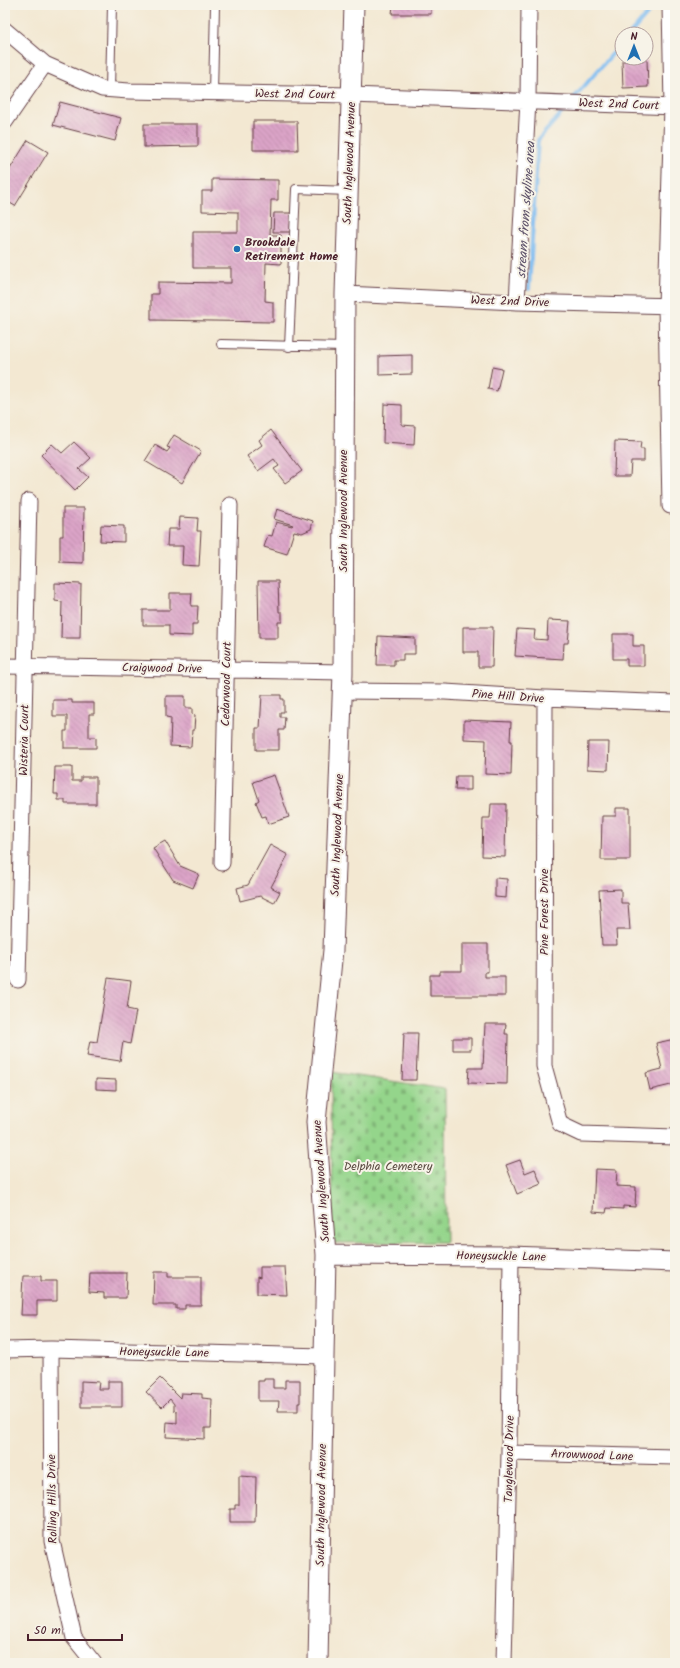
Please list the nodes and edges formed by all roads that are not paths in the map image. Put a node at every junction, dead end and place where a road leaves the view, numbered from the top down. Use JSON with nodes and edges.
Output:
{"nodes":[{"id":1,"x":112,"y":5,"type":"edge"},
{"id":2,"x":215,"y":5,"type":"edge"},
{"id":3,"x":354,"y":5,"type":"edge"},
{"id":4,"x":529,"y":5,"type":"edge"},
{"id":5,"x":670,"y":5,"type":"edge"},
{"id":6,"x":5,"y":30,"type":"edge"},
{"id":7,"x":45,"y":64,"type":"junction"},
{"id":8,"x":110,"y":89,"type":"junction"},
{"id":9,"x":213,"y":93,"type":"junction"},
{"id":10,"x":351,"y":95,"type":"junction"},
{"id":11,"x":528,"y":101,"type":"junction"},
{"id":12,"x":674,"y":106,"type":"edge"},
{"id":13,"x":5,"y":122,"type":"edge"},
{"id":14,"x":348,"y":191,"type":"junction"},
{"id":15,"x":345,"y":294,"type":"junction"},
{"id":16,"x":517,"y":302,"type":"junction"},
{"id":17,"x":670,"y":306,"type":"edge"},
{"id":18,"x":221,"y":344,"type":"dead end"},
{"id":19,"x":289,"y":347,"type":"junction"},
{"id":20,"x":344,"y":347,"type":"junction"},
{"id":21,"x":29,"y":501,"type":"dead end"},
{"id":22,"x":230,"y":506,"type":"dead end"},
{"id":23,"x":672,"y":506,"type":"edge"},
{"id":24,"x":5,"y":666,"type":"edge"},
{"id":25,"x":26,"y":666,"type":"junction"},
{"id":26,"x":226,"y":669,"type":"junction"},
{"id":27,"x":343,"y":672,"type":"junction"},
{"id":28,"x":341,"y":691,"type":"junction"},
{"id":29,"x":545,"y":698,"type":"junction"},
{"id":30,"x":675,"y":703,"type":"edge"},
{"id":31,"x":222,"y":863,"type":"dead end"},
{"id":32,"x":18,"y":980,"type":"dead end"},
{"id":33,"x":675,"y":1137,"type":"edge"},
{"id":34,"x":326,"y":1255,"type":"junction"},
{"id":35,"x":511,"y":1256,"type":"junction"},
{"id":36,"x":675,"y":1262,"type":"edge"},
{"id":37,"x":51,"y":1349,"type":"junction"},
{"id":38,"x":5,"y":1350,"type":"edge"},
{"id":39,"x":323,"y":1356,"type":"junction"},
{"id":40,"x":509,"y":1452,"type":"junction"},
{"id":41,"x":675,"y":1457,"type":"edge"},
{"id":42,"x":94,"y":1663,"type":"edge"},
{"id":43,"x":318,"y":1663,"type":"edge"},
{"id":44,"x":504,"y":1663,"type":"edge"}],
"edges":[{"from":1,"to":8,"type":"lane"},
{"from":2,"to":9,"type":"lane"},
{"from":3,"to":10,"type":"street","name":"South Inglewood Avenue"},
{"from":4,"to":11,"type":"street"},
{"from":5,"to":12,"type":"street"},
{"from":6,"to":7,"type":"street","name":"West 2nd Court"},
{"from":7,"to":8,"type":"street","name":"West 2nd Court"},
{"from":7,"to":13,"type":"street"},
{"from":8,"to":9,"type":"street","name":"West 2nd Court"},
{"from":9,"to":10,"type":"street","name":"West 2nd Court"},
{"from":10,"to":11,"type":"street","name":"West 2nd Court"},
{"from":10,"to":14,"type":"street","name":"South Inglewood Avenue"},
{"from":11,"to":12,"type":"street","name":"West 2nd Court"},
{"from":11,"to":16,"type":"street"},
{"from":12,"to":17,"type":"street"},
{"from":14,"to":15,"type":"street","name":"South Inglewood Avenue"},
{"from":14,"to":19,"type":"lane"},
{"from":15,"to":16,"type":"street","name":"West 2nd Drive"},
{"from":15,"to":20,"type":"street","name":"South Inglewood Avenue"},
{"from":16,"to":17,"type":"street","name":"West 2nd Drive"},
{"from":17,"to":23,"type":"street"},
{"from":18,"to":19,"type":"lane"},
{"from":19,"to":20,"type":"lane"},
{"from":20,"to":27,"type":"street","name":"South Inglewood Avenue"},
{"from":21,"to":25,"type":"street","name":"Wisteria Court"},
{"from":22,"to":26,"type":"street","name":"Cedarwood Court"},
{"from":24,"to":25,"type":"street","name":"Craigwood Drive"},
{"from":25,"to":26,"type":"street","name":"Craigwood Drive"},
{"from":25,"to":32,"type":"street","name":"Wisteria Court"},
{"from":26,"to":27,"type":"street","name":"Craigwood Drive"},
{"from":26,"to":31,"type":"street","name":"Cedarwood Court"},
{"from":27,"to":28,"type":"street","name":"South Inglewood Avenue"},
{"from":28,"to":29,"type":"street","name":"Pine Hill Drive"},
{"from":28,"to":34,"type":"street","name":"South Inglewood Avenue"},
{"from":29,"to":30,"type":"street","name":"Pine Hill Drive"},
{"from":29,"to":33,"type":"street","name":"Pine Forest Drive"},
{"from":34,"to":35,"type":"street","name":"Honeysuckle Lane"},
{"from":34,"to":39,"type":"street","name":"South Inglewood Avenue"},
{"from":35,"to":36,"type":"street","name":"Honeysuckle Lane"},
{"from":35,"to":40,"type":"street","name":"Tanglewood Drive"},
{"from":37,"to":38,"type":"street","name":"Honeysuckle Lane"},
{"from":37,"to":39,"type":"street","name":"Honeysuckle Lane"},
{"from":37,"to":42,"type":"street","name":"Rolling Hills Drive"},
{"from":39,"to":43,"type":"street","name":"South Inglewood Avenue"},
{"from":40,"to":41,"type":"street","name":"Arrowwood Lane"},
{"from":40,"to":44,"type":"street","name":"Tanglewood Drive"}]}
